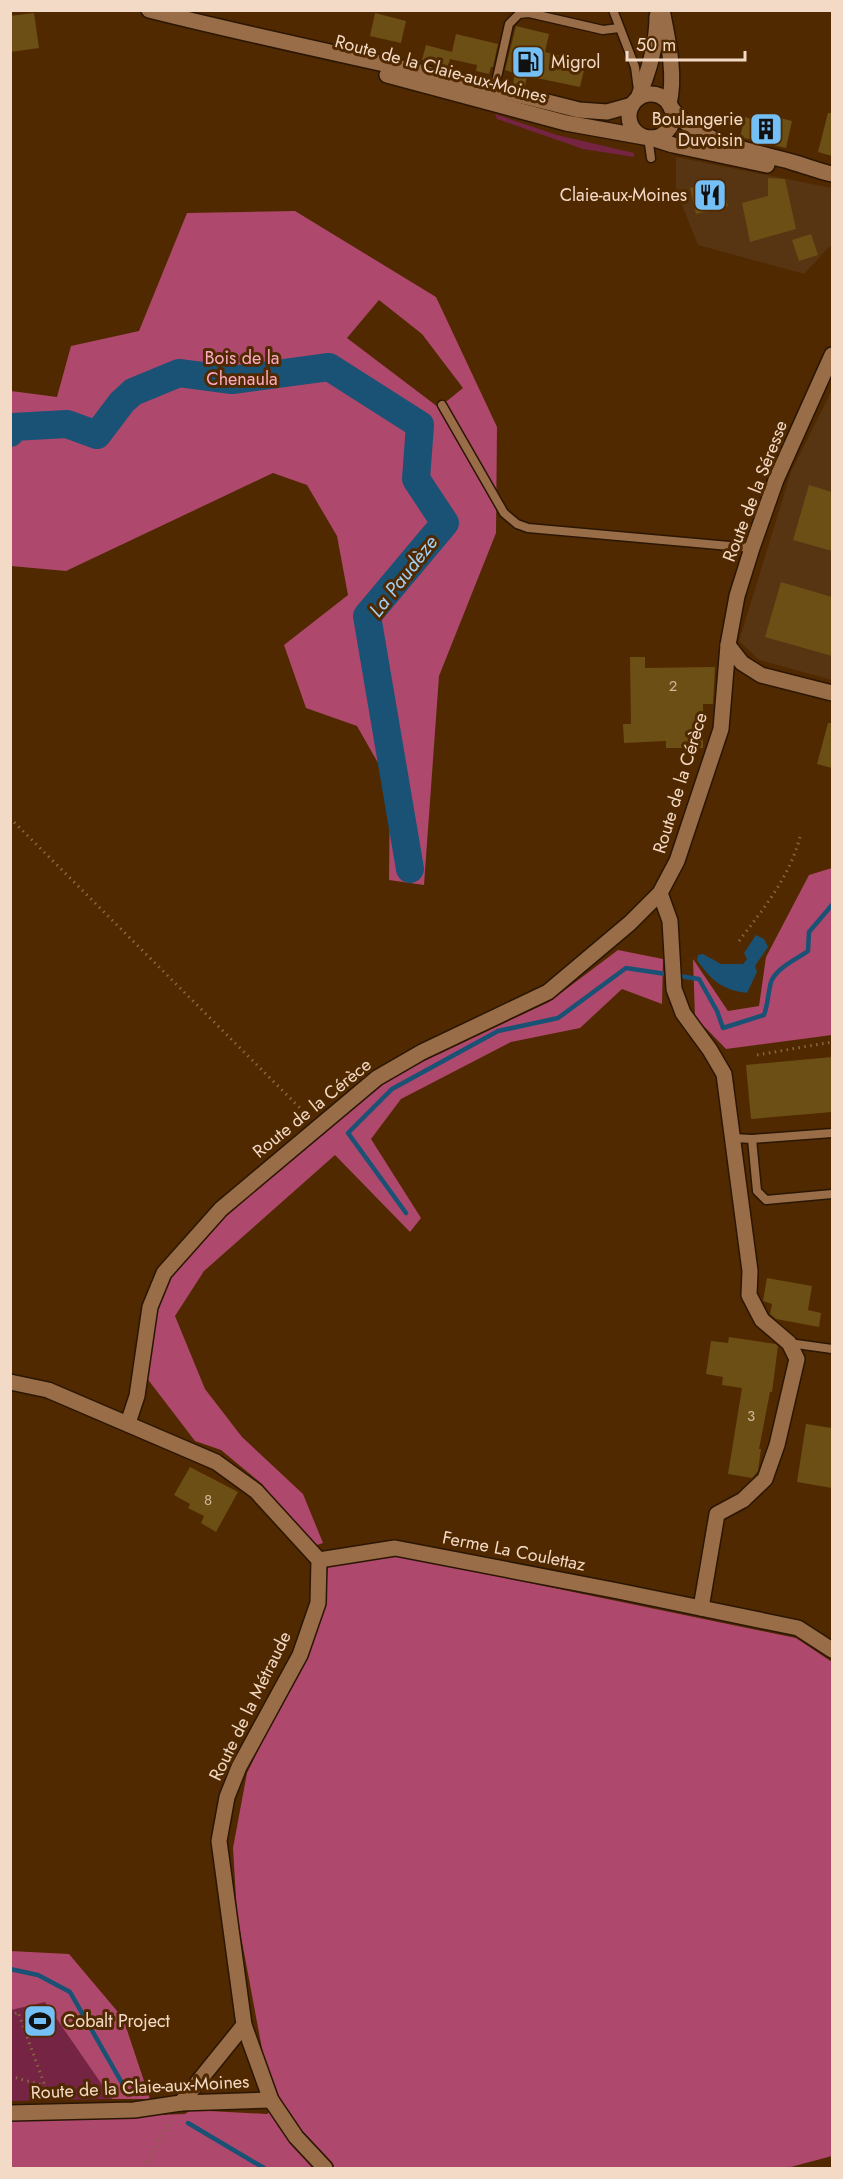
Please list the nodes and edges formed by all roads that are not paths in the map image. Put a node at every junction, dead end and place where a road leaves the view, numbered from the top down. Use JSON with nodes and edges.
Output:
{"nodes":[{"id":1,"x":149,"y":10,"type":"edge"},
{"id":2,"x":613,"y":10,"type":"edge"},
{"id":3,"x":657,"y":10,"type":"edge"},
{"id":4,"x":662,"y":10,"type":"edge"},
{"id":5,"x":619,"y":28,"type":"junction"},
{"id":6,"x":493,"y":97,"type":"junction"},
{"id":7,"x":635,"y":101,"type":"junction"},
{"id":8,"x":670,"y":106,"type":"junction"},
{"id":9,"x":647,"y":137,"type":"junction"},
{"id":10,"x":651,"y":158,"type":"dead end"},
{"id":11,"x":826,"y":172,"type":"edge"},
{"id":12,"x":832,"y":356,"type":"edge"},
{"id":13,"x":442,"y":405,"type":"dead end"},
{"id":14,"x":752,"y":548,"type":"junction"},
{"id":15,"x":728,"y":645,"type":"junction"},
{"id":16,"x":832,"y":693,"type":"edge"},
{"id":17,"x":660,"y":893,"type":"junction"},
{"id":18,"x":832,"y":1133,"type":"edge"},
{"id":19,"x":734,"y":1138,"type":"junction"},
{"id":20,"x":752,"y":1138,"type":"junction"},
{"id":21,"x":832,"y":1194,"type":"edge"},
{"id":22,"x":789,"y":1343,"type":"junction"},
{"id":23,"x":832,"y":1349,"type":"edge"},
{"id":24,"x":10,"y":1382,"type":"edge"},
{"id":25,"x":128,"y":1423,"type":"junction"},
{"id":26,"x":319,"y":1560,"type":"junction"},
{"id":27,"x":701,"y":1608,"type":"junction"},
{"id":28,"x":832,"y":1650,"type":"edge"},
{"id":29,"x":244,"y":2025,"type":"junction"},
{"id":30,"x":271,"y":2100,"type":"junction"},
{"id":31,"x":181,"y":2103,"type":"junction"},
{"id":32,"x":10,"y":2113,"type":"edge"},
{"id":33,"x":325,"y":2169,"type":"edge"}],
"edges":[{"from":1,"to":6,"type":"street","name":"Route de la Claie-aux-Moines"},
{"from":2,"to":5,"type":"lane"},
{"from":3,"to":7,"type":"street"},
{"from":4,"to":8,"type":"street"},
{"from":5,"to":6,"type":"lane"},
{"from":5,"to":7,"type":"lane"},
{"from":6,"to":7,"type":"street","name":"Route de la Claie-aux-Moines"},
{"from":6,"to":9,"type":"street","name":"Route de la Claie-aux-Moines"},
{"from":7,"to":8,"type":"street"},
{"from":7,"to":9,"type":"street"},
{"from":8,"to":9,"type":"street"},
{"from":8,"to":11,"type":"street","name":"Route de la Claie-aux-Moines"},
{"from":9,"to":10,"type":"lane"},
{"from":9,"to":11,"type":"street","name":"Route de la Claie-aux-Moines"},
{"from":12,"to":14,"type":"street","name":"Route de la Séresse"},
{"from":13,"to":14,"type":"lane"},
{"from":14,"to":15,"type":"street","name":"Route de la Séresse"},
{"from":15,"to":16,"type":"street"},
{"from":15,"to":17,"type":"street","name":"Route de la Cérèce"},
{"from":17,"to":19,"type":"street"},
{"from":17,"to":25,"type":"street","name":"Route de la Cérèce"},
{"from":18,"to":20,"type":"lane"},
{"from":19,"to":20,"type":"lane"},
{"from":19,"to":22,"type":"street"},
{"from":20,"to":21,"type":"lane"},
{"from":22,"to":23,"type":"lane"},
{"from":22,"to":27,"type":"street"},
{"from":24,"to":25,"type":"street"},
{"from":25,"to":26,"type":"street"},
{"from":26,"to":27,"type":"street","name":"Ferme La Coulettaz"},
{"from":26,"to":29,"type":"street","name":"Route de la Métraude"},
{"from":27,"to":28,"type":"street","name":"Ferme La Coulettaz"},
{"from":29,"to":30,"type":"street","name":"Route de la Métraude"},
{"from":29,"to":31,"type":"street"},
{"from":30,"to":31,"type":"street","name":"Route de la Claie-aux-Moines"},
{"from":30,"to":33,"type":"street","name":"Route de la Métraude"},
{"from":31,"to":32,"type":"street","name":"Route de la Claie-aux-Moines"}]}
